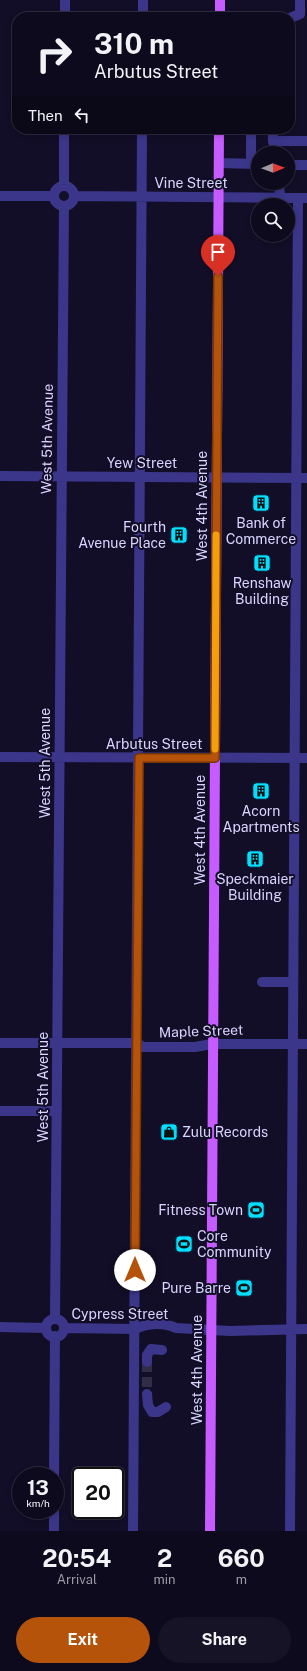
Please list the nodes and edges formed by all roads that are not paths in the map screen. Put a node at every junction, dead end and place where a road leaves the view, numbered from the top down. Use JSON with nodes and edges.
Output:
{"nodes":[{"id":1,"x":65,"y":0,"type":"edge"},
{"id":2,"x":144,"y":0,"type":"edge"},
{"id":3,"x":220,"y":0,"type":"edge"},
{"id":4,"x":300,"y":0,"type":"edge"},
{"id":5,"x":65,"y":12,"type":"edge"},
{"id":6,"x":143,"y":12,"type":"edge"},
{"id":7,"x":220,"y":12,"type":"edge"},
{"id":8,"x":303,"y":16,"type":"edge"},
{"id":9,"x":64,"y":134,"type":"edge"},
{"id":10,"x":142,"y":134,"type":"edge"},
{"id":11,"x":219,"y":134,"type":"edge"},
{"id":12,"x":252,"y":134,"type":"edge"},
{"id":13,"x":273,"y":134,"type":"edge"},
{"id":14,"x":273,"y":141,"type":"junction"},
{"id":15,"x":307,"y":141,"type":"edge"},
{"id":16,"x":253,"y":146,"type":"edge"},
{"id":17,"x":274,"y":146,"type":"edge"},
{"id":18,"x":219,"y":163,"type":"junction"},
{"id":19,"x":251,"y":164,"type":"edge"},
{"id":20,"x":295,"y":165,"type":"edge"},
{"id":21,"x":307,"y":165,"type":"edge"},
{"id":22,"x":64,"y":186,"type":"junction"},
{"id":23,"x":280,"y":190,"type":"edge"},
{"id":24,"x":0,"y":196,"type":"edge"},
{"id":25,"x":54,"y":196,"type":"junction"},
{"id":26,"x":74,"y":196,"type":"junction"},
{"id":27,"x":142,"y":197,"type":"junction"},
{"id":28,"x":218,"y":197,"type":"junction"},
{"id":29,"x":280,"y":198,"type":"joint"},
{"id":30,"x":303,"y":198,"type":"edge"},
{"id":31,"x":64,"y":206,"type":"junction"},
{"id":32,"x":0,"y":476,"type":"edge"},
{"id":33,"x":61,"y":476,"type":"junction"},
{"id":34,"x":140,"y":477,"type":"junction"},
{"id":35,"x":216,"y":478,"type":"junction"},
{"id":36,"x":302,"y":478,"type":"edge"},
{"id":37,"x":0,"y":757,"type":"edge"},
{"id":38,"x":60,"y":758,"type":"junction"},
{"id":39,"x":139,"y":758,"type":"junction"},
{"id":40,"x":215,"y":758,"type":"junction"},
{"id":41,"x":296,"y":758,"type":"junction"},
{"id":42,"x":307,"y":758,"type":"edge"},
{"id":43,"x":262,"y":982,"type":"dead end"},
{"id":44,"x":293,"y":982,"type":"junction"},
{"id":45,"x":0,"y":1043,"type":"edge"},
{"id":46,"x":58,"y":1043,"type":"junction"},
{"id":47,"x":137,"y":1043,"type":"junction"},
{"id":48,"x":212,"y":1044,"type":"junction"},
{"id":49,"x":293,"y":1044,"type":"junction"},
{"id":50,"x":307,"y":1044,"type":"edge"},
{"id":51,"x":0,"y":1111,"type":"edge"},
{"id":52,"x":57,"y":1111,"type":"junction"},
{"id":53,"x":55,"y":1319,"type":"junction"},
{"id":54,"x":0,"y":1327,"type":"edge"},
{"id":55,"x":46,"y":1328,"type":"junction"},
{"id":56,"x":64,"y":1328,"type":"junction"},
{"id":57,"x":176,"y":1328,"type":"junction"},
{"id":58,"x":135,"y":1329,"type":"junction"},
{"id":59,"x":211,"y":1329,"type":"junction"},
{"id":60,"x":307,"y":1329,"type":"edge"},
{"id":61,"x":290,"y":1330,"type":"junction"},
{"id":62,"x":155,"y":1332,"type":"dead end"},
{"id":63,"x":55,"y":1336,"type":"junction"},
{"id":64,"x":162,"y":1350,"type":"dead end"},
{"id":65,"x":147,"y":1362,"type":"tunnel mouth"},
{"id":66,"x":147,"y":1394,"type":"tunnel mouth"},
{"id":67,"x":166,"y":1406,"type":"dead end"},
{"id":68,"x":54,"y":1467,"type":"edge"},
{"id":69,"x":54,"y":1519,"type":"edge"},
{"id":70,"x":54,"y":1531,"type":"edge"},
{"id":71,"x":133,"y":1531,"type":"edge"},
{"id":72,"x":210,"y":1531,"type":"edge"},
{"id":73,"x":290,"y":1531,"type":"edge"}],
"edges":[{"from":1,"to":5,"type":"street"},
{"from":2,"to":6,"type":"street"},
{"from":3,"to":7,"type":"main road"},
{"from":4,"to":8,"type":"street"},
{"from":9,"to":22,"type":"street"},
{"from":10,"to":27,"type":"street"},
{"from":11,"to":18,"type":"main road","name":"West 4th Avenue"},
{"from":12,"to":16,"type":"street"},
{"from":13,"to":14,"type":"street"},
{"from":14,"to":15,"type":"street"},
{"from":14,"to":17,"type":"street"},
{"from":18,"to":19,"type":"street"},
{"from":18,"to":28,"type":"main road","name":"West 4th Avenue"},
{"from":20,"to":21,"type":"street"},
{"from":22,"to":25,"type":"street"},
{"from":22,"to":26,"type":"street"},
{"from":23,"to":29,"type":"street"},
{"from":24,"to":25,"type":"street"},
{"from":25,"to":31,"type":"street"},
{"from":26,"to":27,"type":"street","name":"Vine Street"},
{"from":26,"to":31,"type":"street"},
{"from":27,"to":28,"type":"street","name":"Vine Street"},
{"from":27,"to":34,"type":"street"},
{"from":28,"to":29,"type":"street","name":"Vine Street"},
{"from":28,"to":35,"type":"main road","name":"West 4th Avenue"},
{"from":30,"to":36,"type":"street"},
{"from":31,"to":33,"type":"street","name":"West 5th Avenue"},
{"from":32,"to":33,"type":"street","name":"Yew Street"},
{"from":33,"to":34,"type":"street","name":"Yew Street"},
{"from":33,"to":38,"type":"street","name":"West 5th Avenue"},
{"from":34,"to":35,"type":"street","name":"Yew Street"},
{"from":34,"to":39,"type":"street"},
{"from":35,"to":36,"type":"street","name":"Yew Street"},
{"from":35,"to":40,"type":"main road","name":"West 4th Avenue"},
{"from":36,"to":41,"type":"street"},
{"from":37,"to":38,"type":"street","name":"Arbutus Street"},
{"from":38,"to":39,"type":"street","name":"Arbutus Street"},
{"from":38,"to":46,"type":"street","name":"West 5th Avenue"},
{"from":39,"to":40,"type":"street","name":"Arbutus Street"},
{"from":39,"to":47,"type":"street"},
{"from":40,"to":41,"type":"street","name":"Arbutus Street"},
{"from":40,"to":48,"type":"main road","name":"West 4th Avenue"},
{"from":41,"to":42,"type":"street","name":"Arbutus Street"},
{"from":41,"to":44,"type":"street"},
{"from":43,"to":44,"type":"street"},
{"from":44,"to":49,"type":"street"},
{"from":45,"to":46,"type":"street","name":"Maple Street"},
{"from":46,"to":47,"type":"street","name":"Maple Street"},
{"from":46,"to":52,"type":"street","name":"West 5th Avenue"},
{"from":47,"to":48,"type":"street","name":"Maple Street"},
{"from":47,"to":58,"type":"street"},
{"from":48,"to":49,"type":"street","name":"Maple Street"},
{"from":48,"to":59,"type":"main road","name":"West 4th Avenue"},
{"from":49,"to":50,"type":"street","name":"Maple Street"},
{"from":49,"to":61,"type":"street"},
{"from":51,"to":52,"type":"street"},
{"from":52,"to":53,"type":"street","name":"West 5th Avenue"},
{"from":53,"to":55,"type":"street"},
{"from":53,"to":56,"type":"street"},
{"from":54,"to":55,"type":"street"},
{"from":55,"to":63,"type":"street"},
{"from":56,"to":58,"type":"street","name":"Cypress Street"},
{"from":56,"to":63,"type":"street"},
{"from":57,"to":58,"type":"street","name":"Cypress Street"},
{"from":57,"to":59,"type":"street","name":"Cypress Street"},
{"from":57,"to":62,"type":"street","name":"Cypress Street"},
{"from":58,"to":71,"type":"street"},
{"from":59,"to":61,"type":"street","name":"Cypress Street"},
{"from":59,"to":72,"type":"main road","name":"West 4th Avenue"},
{"from":60,"to":61,"type":"street","name":"Cypress Street"},
{"from":61,"to":73,"type":"street"},
{"from":63,"to":68,"type":"street"},
{"from":64,"to":65,"type":"street"},
{"from":66,"to":67,"type":"street"},
{"from":69,"to":70,"type":"street"}]}
